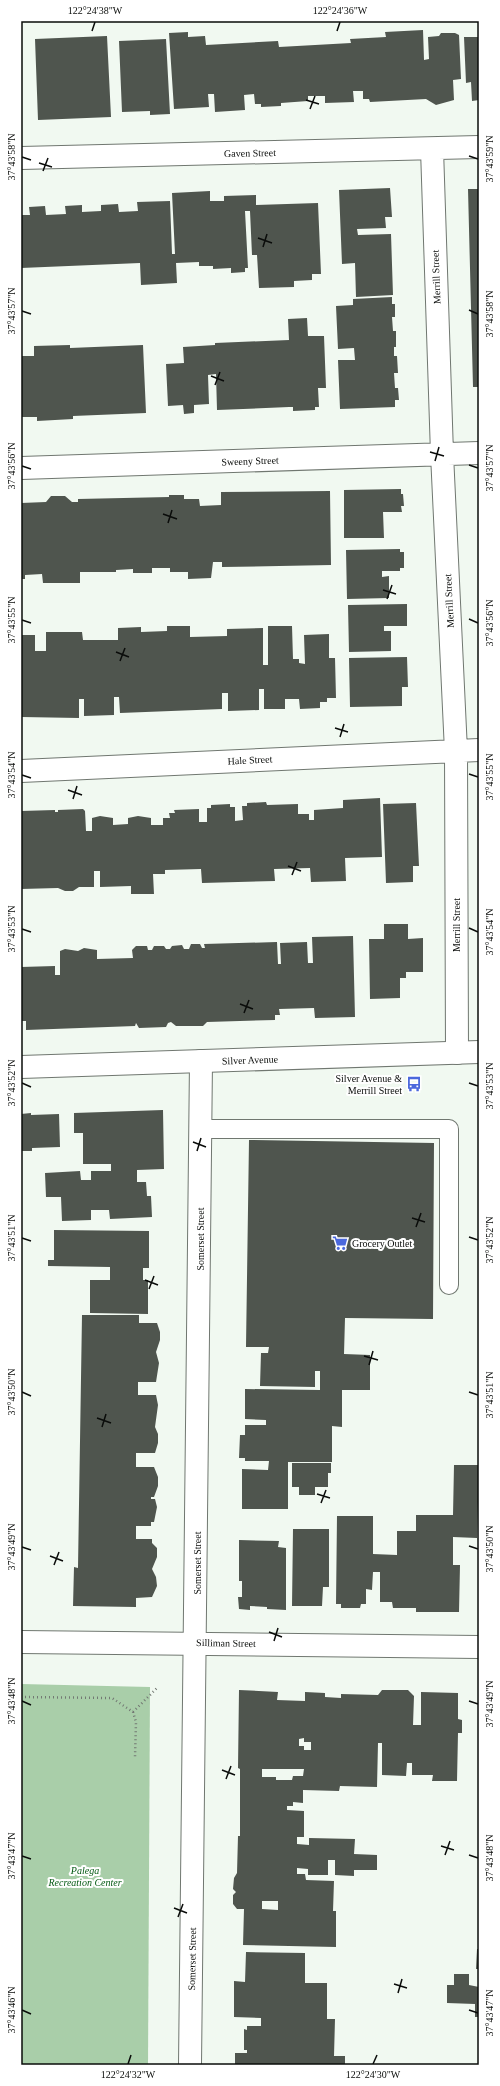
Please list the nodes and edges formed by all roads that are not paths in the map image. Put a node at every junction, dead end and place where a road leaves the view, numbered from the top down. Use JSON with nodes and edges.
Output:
{"nodes":[{"id":1,"x":479,"y":147,"type":"edge"},
{"id":2,"x":432,"y":149,"type":"junction"},
{"id":3,"x":21,"y":158,"type":"edge"},
{"id":4,"x":479,"y":453,"type":"edge"},
{"id":5,"x":442,"y":454,"type":"junction"},
{"id":6,"x":21,"y":468,"type":"edge"},
{"id":7,"x":479,"y":750,"type":"edge"},
{"id":8,"x":456,"y":751,"type":"junction"},
{"id":9,"x":21,"y":770,"type":"edge"},
{"id":10,"x":479,"y":1052,"type":"edge"},
{"id":11,"x":457,"y":1053,"type":"junction"},
{"id":12,"x":202,"y":1061,"type":"junction"},
{"id":13,"x":21,"y":1068,"type":"edge"},
{"id":14,"x":201,"y":1129,"type":"junction"},
{"id":15,"x":449,"y":1285,"type":"dead end"},
{"id":16,"x":21,"y":1642,"type":"edge"},
{"id":17,"x":196,"y":1643,"type":"junction"},
{"id":18,"x":479,"y":1647,"type":"edge"},
{"id":19,"x":190,"y":2065,"type":"edge"}],
"edges":[{"from":1,"to":2,"type":"street","name":"Gaven Street"},
{"from":2,"to":3,"type":"street","name":"Gaven Street"},
{"from":2,"to":5,"type":"street","name":"Merrill Street"},
{"from":4,"to":5,"type":"street","name":"Sweeny Street"},
{"from":5,"to":6,"type":"street","name":"Sweeny Street"},
{"from":5,"to":8,"type":"street","name":"Merrill Street"},
{"from":7,"to":8,"type":"street","name":"Hale Street"},
{"from":8,"to":9,"type":"street","name":"Hale Street"},
{"from":8,"to":11,"type":"street","name":"Merrill Street"},
{"from":10,"to":11,"type":"street","name":"Silver Avenue"},
{"from":11,"to":12,"type":"street","name":"Silver Avenue"},
{"from":12,"to":13,"type":"street","name":"Silver Avenue"},
{"from":12,"to":14,"type":"street","name":"Somerset Street"},
{"from":14,"to":15,"type":"lane"},
{"from":14,"to":17,"type":"street","name":"Somerset Street"},
{"from":16,"to":17,"type":"street","name":"Silliman Street"},
{"from":17,"to":18,"type":"street","name":"Silliman Street"},
{"from":17,"to":19,"type":"street","name":"Somerset Street"}]}
